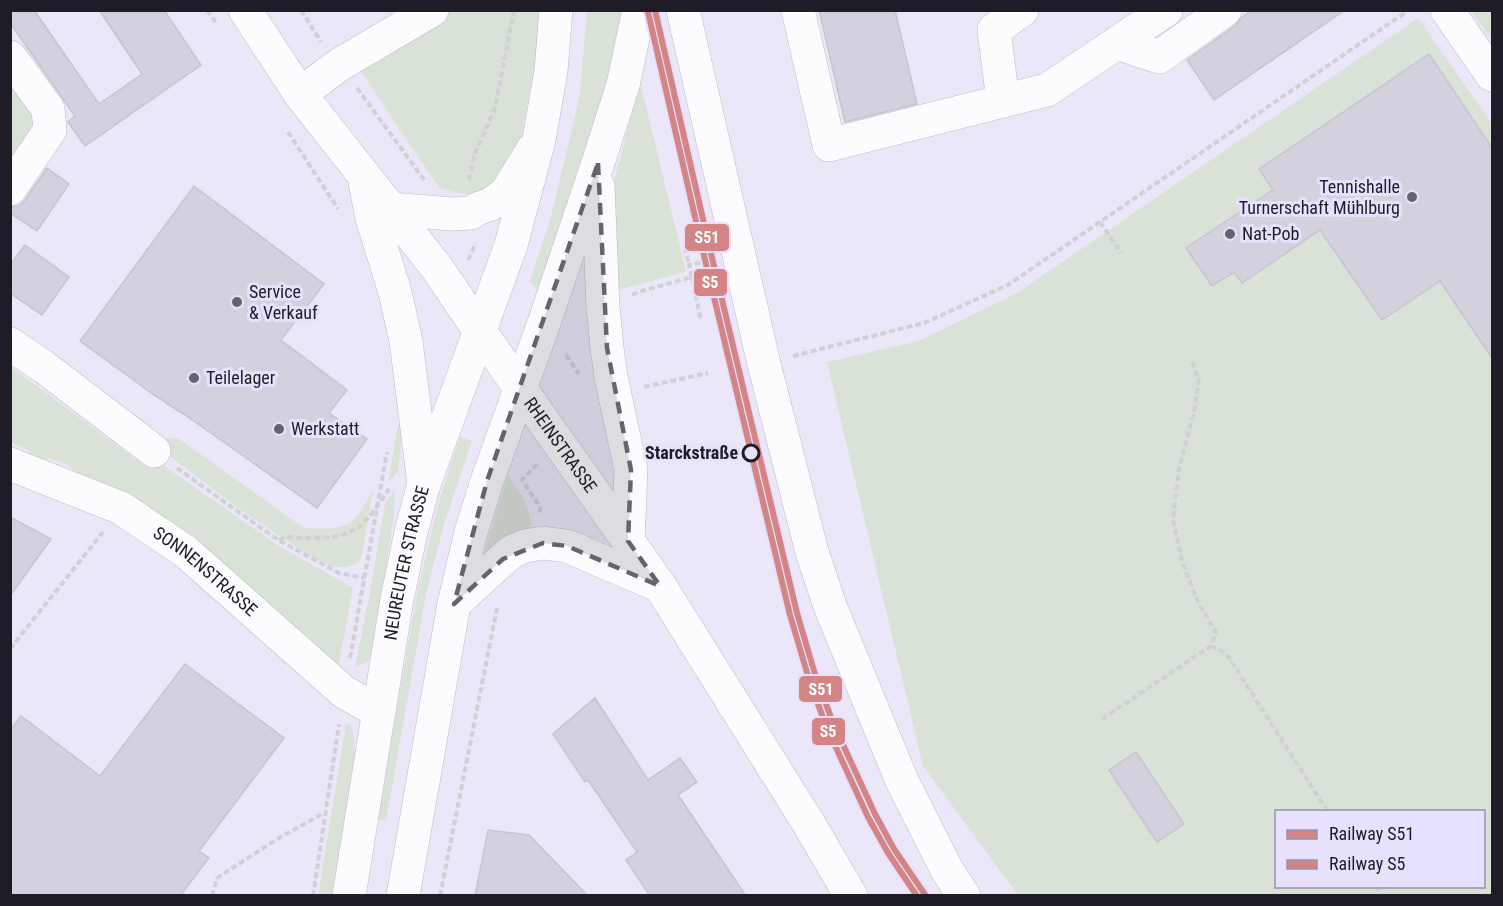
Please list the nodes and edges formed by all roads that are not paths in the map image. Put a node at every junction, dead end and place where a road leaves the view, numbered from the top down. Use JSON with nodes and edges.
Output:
{"nodes":[{"id":1,"x":432,"y":10,"type":"edge"},
{"id":2,"x":556,"y":10,"type":"edge"},
{"id":3,"x":639,"y":10,"type":"edge"},
{"id":4,"x":683,"y":10,"type":"edge"},
{"id":5,"x":798,"y":10,"type":"edge"},
{"id":6,"x":1022,"y":10,"type":"edge"},
{"id":7,"x":1166,"y":10,"type":"edge"},
{"id":8,"x":1225,"y":10,"type":"edge"},
{"id":9,"x":1448,"y":10,"type":"edge"},
{"id":10,"x":232,"y":19,"type":"edge"},
{"id":11,"x":1117,"y":43,"type":"junction"},
{"id":12,"x":10,"y":57,"type":"edge"},
{"id":13,"x":1492,"y":75,"type":"edge"},
{"id":14,"x":300,"y":94,"type":"junction"},
{"id":15,"x":1003,"y":101,"type":"junction"},
{"id":16,"x":539,"y":140,"type":"junction"},
{"id":17,"x":598,"y":163,"type":"junction"},
{"id":18,"x":364,"y":177,"type":"junction"},
{"id":19,"x":10,"y":189,"type":"edge"},
{"id":20,"x":391,"y":209,"type":"junction"},
{"id":21,"x":479,"y":330,"type":"junction"},
{"id":22,"x":10,"y":344,"type":"edge"},
{"id":23,"x":521,"y":389,"type":"junction"},
{"id":24,"x":154,"y":451,"type":"road end"},
{"id":25,"x":10,"y":464,"type":"edge"},
{"id":26,"x":424,"y":484,"type":"junction"},
{"id":27,"x":628,"y":541,"type":"junction"},
{"id":28,"x":660,"y":586,"type":"junction"},
{"id":29,"x":454,"y":604,"type":"junction"},
{"id":30,"x":379,"y":712,"type":"junction"},
{"id":31,"x":349,"y":896,"type":"edge"},
{"id":32,"x":403,"y":896,"type":"edge"},
{"id":33,"x":851,"y":896,"type":"edge"},
{"id":34,"x":964,"y":896,"type":"edge"}],
"edges":[{"from":1,"to":14,"type":"main road"},
{"from":2,"to":16,"type":"main road"},
{"from":3,"to":17,"type":"main road"},
{"from":4,"to":34,"type":"main road"},
{"from":5,"to":15,"type":"main road"},
{"from":6,"to":15,"type":"main road"},
{"from":7,"to":11,"type":"main road"},
{"from":8,"to":11,"type":"main road"},
{"from":9,"to":13,"type":"main road"},
{"from":10,"to":14,"type":"main road","name":"RHEINSTRASSE"},
{"from":11,"to":15,"type":"main road"},
{"from":12,"to":19,"type":"main road"},
{"from":14,"to":18,"type":"main road","name":"RHEINSTRASSE"},
{"from":16,"to":20,"type":"main road"},
{"from":16,"to":21,"type":"main road","name":"NEUREUTER STRASSE"},
{"from":17,"to":23,"type":"main road"},
{"from":17,"to":27,"type":"main road"},
{"from":18,"to":20,"type":"main road","name":"RHEINSTRASSE"},
{"from":18,"to":26,"type":"main road"},
{"from":20,"to":21,"type":"main road","name":"RHEINSTRASSE"},
{"from":21,"to":23,"type":"main road","name":"RHEINSTRASSE"},
{"from":21,"to":26,"type":"main road","name":"NEUREUTER STRASSE"},
{"from":22,"to":24,"type":"main road"},
{"from":23,"to":27,"type":"main road","name":"RHEINSTRASSE"},
{"from":23,"to":29,"type":"main road"},
{"from":25,"to":30,"type":"main road","name":"SONNENSTRASSE"},
{"from":26,"to":30,"type":"main road","name":"NEUREUTER STRASSE"},
{"from":27,"to":28,"type":"main road","name":"RHEINSTRASSE"},
{"from":28,"to":29,"type":"main road"},
{"from":28,"to":33,"type":"main road","name":"RHEINSTRASSE"},
{"from":29,"to":32,"type":"main road"},
{"from":30,"to":31,"type":"main road","name":"NEUREUTER STRASSE"}]}
